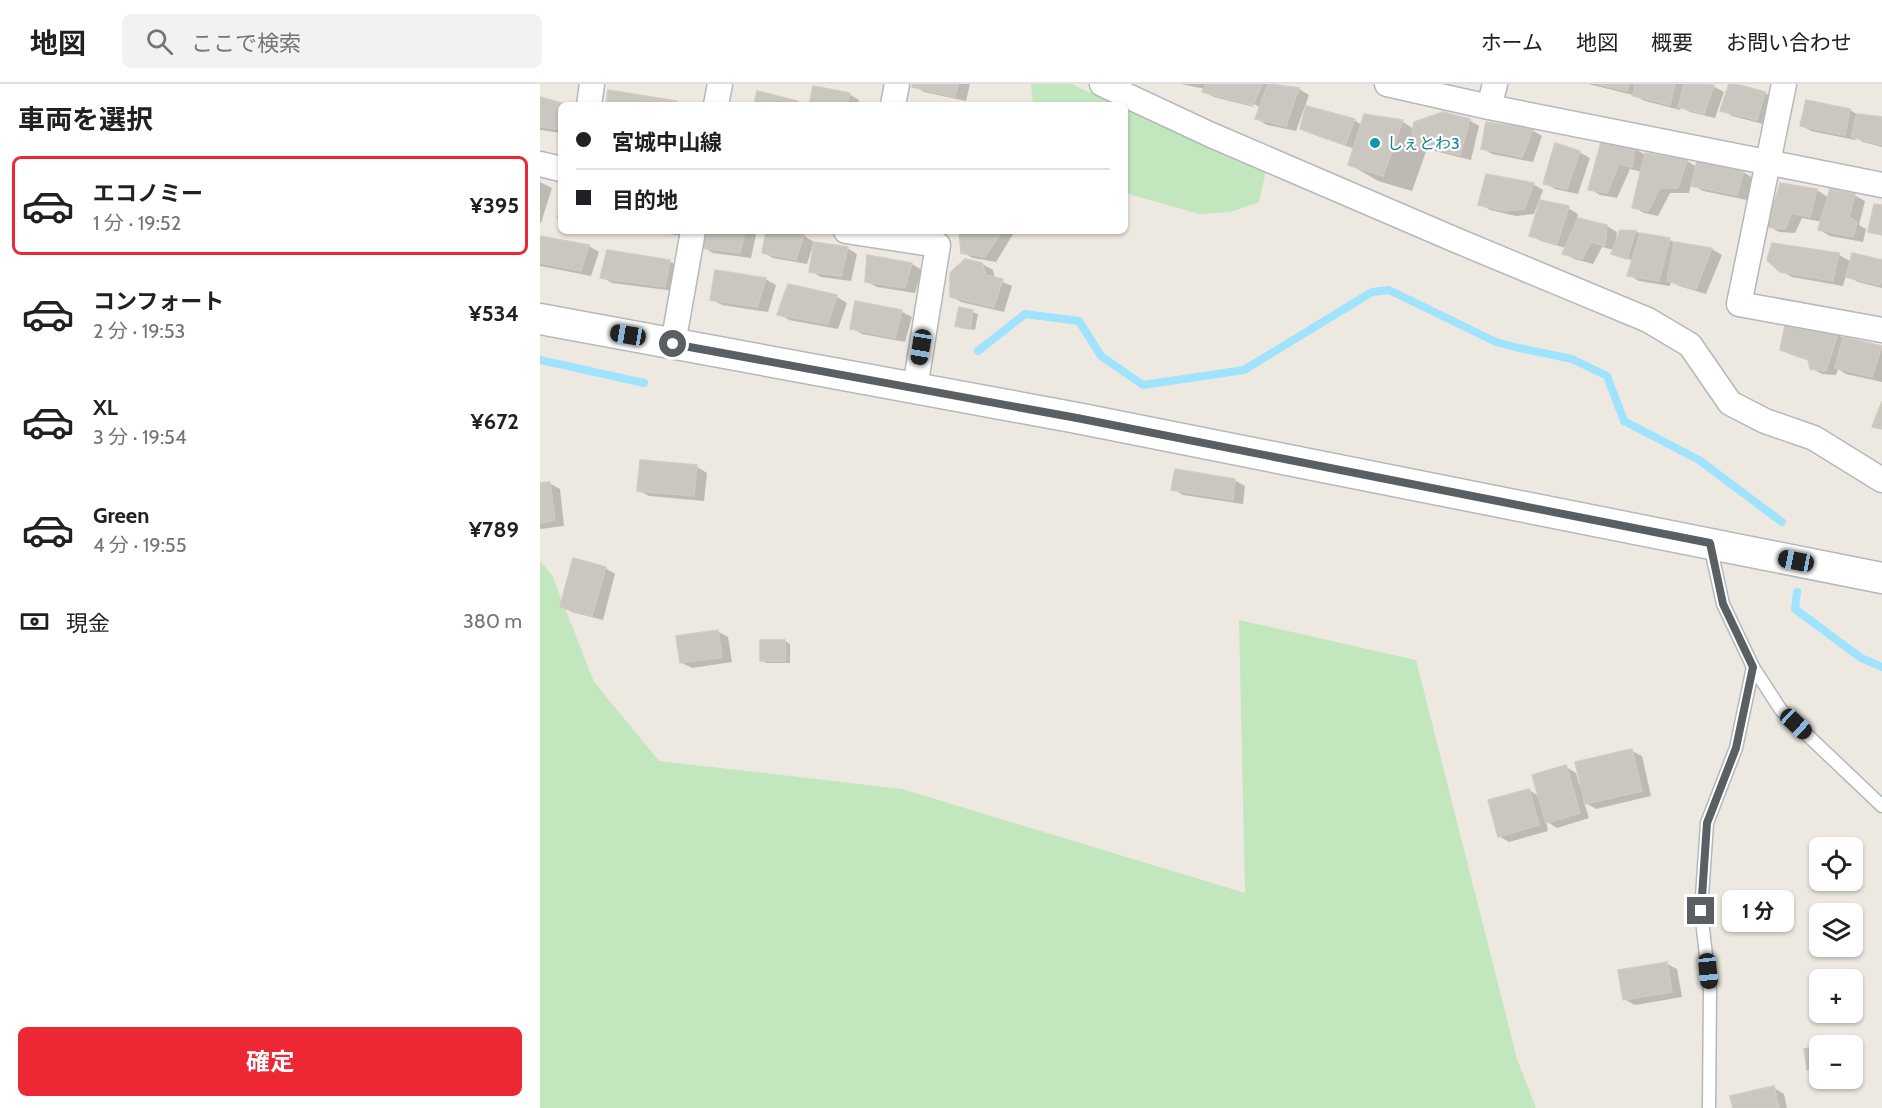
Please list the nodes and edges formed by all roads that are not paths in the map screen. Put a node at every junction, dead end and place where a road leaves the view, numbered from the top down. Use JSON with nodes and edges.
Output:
{"nodes":[{"id":1,"x":592,"y":84,"type":"edge"},
{"id":2,"x":720,"y":84,"type":"edge"},
{"id":3,"x":897,"y":84,"type":"edge"},
{"id":4,"x":1102,"y":84,"type":"edge"},
{"id":5,"x":1387,"y":84,"type":"edge"},
{"id":6,"x":1784,"y":84,"type":"edge"},
{"id":7,"x":1492,"y":95,"type":"edge"},
{"id":8,"x":589,"y":102,"type":"edge"},
{"id":9,"x":717,"y":102,"type":"edge"},
{"id":10,"x":894,"y":102,"type":"edge"},
{"id":11,"x":1768,"y":163,"type":"junction"},
{"id":12,"x":540,"y":164,"type":"edge"},
{"id":13,"x":558,"y":167,"type":"edge"},
{"id":14,"x":1882,"y":185,"type":"edge"},
{"id":15,"x":692,"y":234,"type":"edge"},
{"id":16,"x":870,"y":234,"type":"edge"},
{"id":17,"x":540,"y":319,"type":"edge"},
{"id":18,"x":1882,"y":330,"type":"edge"},
{"id":19,"x":673,"y":344,"type":"junction"},
{"id":20,"x":915,"y":388,"type":"junction"},
{"id":21,"x":1882,"y":480,"type":"edge"},
{"id":22,"x":1710,"y":543,"type":"junction"},
{"id":23,"x":1882,"y":578,"type":"edge"},
{"id":24,"x":1753,"y":667,"type":"junction"},
{"id":25,"x":1882,"y":806,"type":"edge"},
{"id":26,"x":1709,"y":1108,"type":"edge"}],
"edges":[{"from":1,"to":8,"type":"street"},
{"from":2,"to":9,"type":"street"},
{"from":3,"to":10,"type":"street"},
{"from":4,"to":21,"type":"street"},
{"from":5,"to":7,"type":"street"},
{"from":6,"to":11,"type":"street"},
{"from":7,"to":11,"type":"street"},
{"from":11,"to":14,"type":"street"},
{"from":11,"to":18,"type":"street"},
{"from":12,"to":13,"type":"street"},
{"from":15,"to":19,"type":"street"},
{"from":16,"to":20,"type":"street"},
{"from":17,"to":19,"type":"street"},
{"from":19,"to":20,"type":"street"},
{"from":20,"to":22,"type":"street"},
{"from":22,"to":23,"type":"street"},
{"from":22,"to":24,"type":"lane"},
{"from":24,"to":25,"type":"lane"},
{"from":24,"to":26,"type":"lane"}]}
